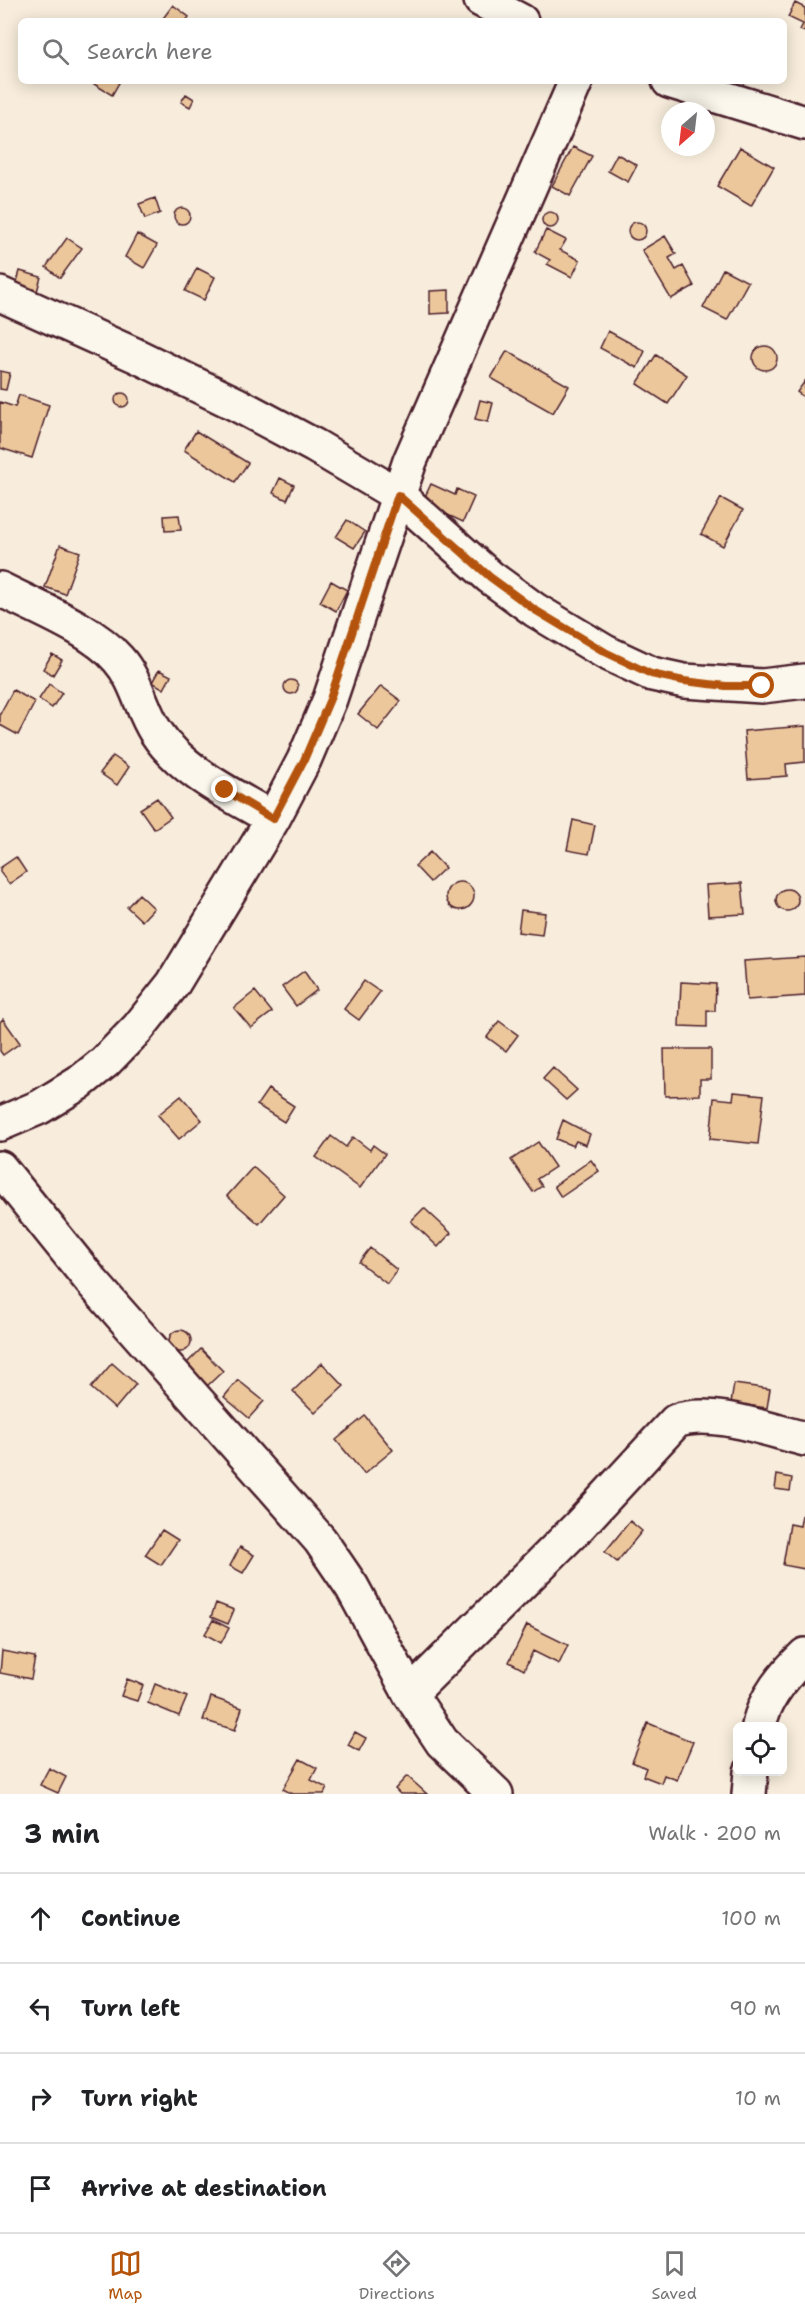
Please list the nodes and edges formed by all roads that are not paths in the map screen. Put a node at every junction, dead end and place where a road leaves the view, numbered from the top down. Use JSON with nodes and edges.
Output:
{"nodes":[{"id":1,"x":481,"y":0,"type":"edge"},
{"id":2,"x":515,"y":18,"type":"edge"},
{"id":3,"x":575,"y":84,"type":"edge"},
{"id":4,"x":679,"y":84,"type":"edge"},
{"id":5,"x":805,"y":123,"type":"edge"},
{"id":6,"x":0,"y":294,"type":"edge"},
{"id":7,"x":398,"y":495,"type":"junction"},
{"id":8,"x":0,"y":589,"type":"edge"},
{"id":9,"x":805,"y":681,"type":"edge"},
{"id":10,"x":273,"y":819,"type":"junction"},
{"id":11,"x":0,"y":1124,"type":"edge"},
{"id":12,"x":0,"y":1168,"type":"edge"},
{"id":13,"x":805,"y":1439,"type":"edge"},
{"id":14,"x":805,"y":1655,"type":"edge"},
{"id":15,"x":410,"y":1694,"type":"junction"},
{"id":16,"x":760,"y":1722,"type":"edge"},
{"id":17,"x":751,"y":1776,"type":"edge"},
{"id":18,"x":496,"y":1794,"type":"edge"},
{"id":19,"x":749,"y":1794,"type":"edge"}],
"edges":[{"from":1,"to":2,"type":"street"},
{"from":3,"to":7,"type":"street"},
{"from":4,"to":5,"type":"street"},
{"from":6,"to":7,"type":"street"},
{"from":7,"to":9,"type":"street"},
{"from":7,"to":10,"type":"street"},
{"from":8,"to":10,"type":"street"},
{"from":10,"to":11,"type":"street"},
{"from":12,"to":15,"type":"street"},
{"from":13,"to":15,"type":"street"},
{"from":14,"to":16,"type":"street"},
{"from":15,"to":18,"type":"street"},
{"from":17,"to":19,"type":"street"}]}
